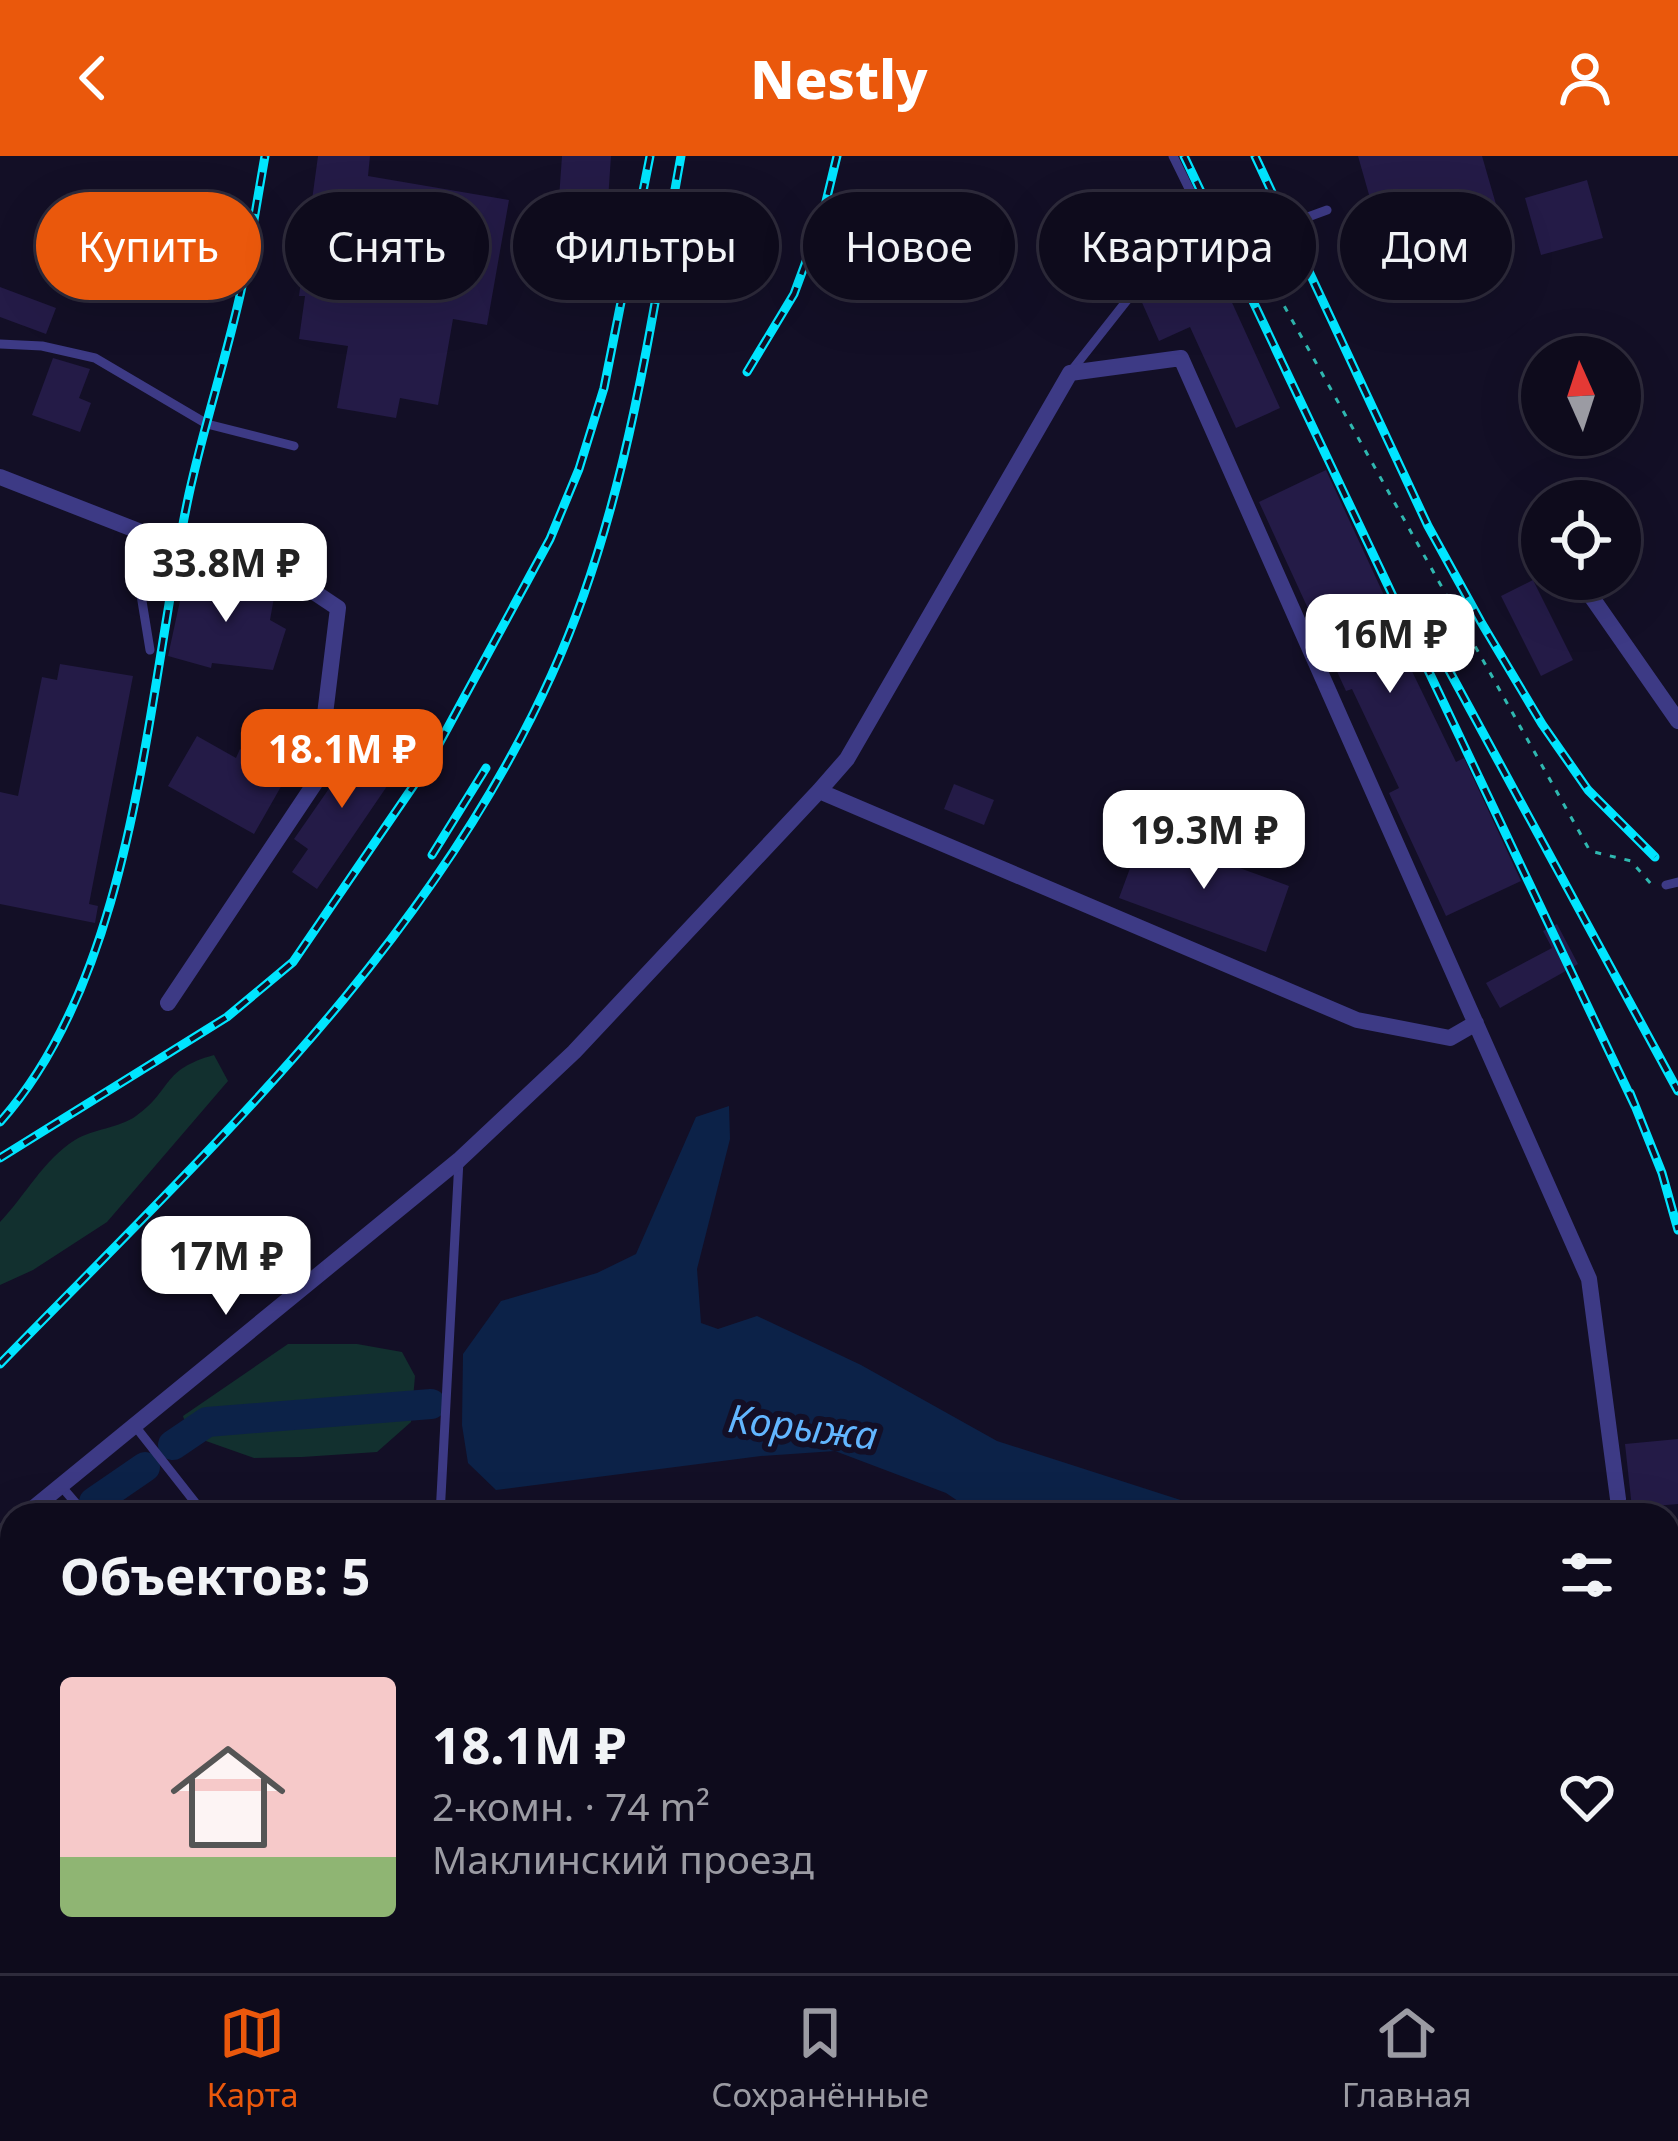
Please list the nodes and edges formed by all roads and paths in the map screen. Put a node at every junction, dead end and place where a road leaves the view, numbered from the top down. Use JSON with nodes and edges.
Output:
{"nodes":[{"id":1,"x":1174,"y":156,"type":"edge"},
{"id":2,"x":1191,"y":192,"type":"edge"},
{"id":3,"x":1328,"y":210,"type":"dead end"},
{"id":4,"x":1316,"y":215,"type":"edge"},
{"id":5,"x":1126,"y":300,"type":"edge"},
{"id":6,"x":1281,"y":300,"type":"edge"},
{"id":7,"x":0,"y":344,"type":"edge"},
{"id":8,"x":1070,"y":373,"type":"junction"},
{"id":9,"x":294,"y":446,"type":"dead end"},
{"id":10,"x":0,"y":477,"type":"edge"},
{"id":11,"x":135,"y":530,"type":"junction"},
{"id":12,"x":1594,"y":600,"type":"edge"},
{"id":13,"x":150,"y":650,"type":"dead end"},
{"id":14,"x":1678,"y":721,"type":"edge"},
{"id":15,"x":819,"y":790,"type":"junction"},
{"id":16,"x":1667,"y":886,"type":"edge"},
{"id":17,"x":168,"y":1003,"type":"dead end"},
{"id":18,"x":1476,"y":1023,"type":"junction"},
{"id":19,"x":459,"y":1160,"type":"junction"},
{"id":20,"x":135,"y":1426,"type":"junction"},
{"id":21,"x":61,"y":1486,"type":"junction"},
{"id":22,"x":1618,"y":1499,"type":"dead end"},
{"id":23,"x":40,"y":1503,"type":"edge"},
{"id":24,"x":76,"y":1503,"type":"edge"},
{"id":25,"x":196,"y":1503,"type":"edge"},
{"id":26,"x":441,"y":1503,"type":"edge"}],
"edges":[{"from":1,"to":2,"type":"lane"},
{"from":3,"to":4,"type":"lane"},
{"from":5,"to":8,"type":"lane"},
{"from":6,"to":16,"type":"path"},
{"from":7,"to":9,"type":"lane"},
{"from":8,"to":15,"type":"street"},
{"from":8,"to":18,"type":"street"},
{"from":10,"to":11,"type":"street"},
{"from":11,"to":13,"type":"lane"},
{"from":11,"to":17,"type":"street"},
{"from":12,"to":14,"type":"street"},
{"from":15,"to":18,"type":"street"},
{"from":15,"to":19,"type":"street"},
{"from":18,"to":22,"type":"street"},
{"from":19,"to":20,"type":"street"},
{"from":19,"to":26,"type":"lane"},
{"from":20,"to":21,"type":"street"},
{"from":20,"to":25,"type":"lane"},
{"from":21,"to":23,"type":"street"},
{"from":21,"to":24,"type":"lane"}]}
